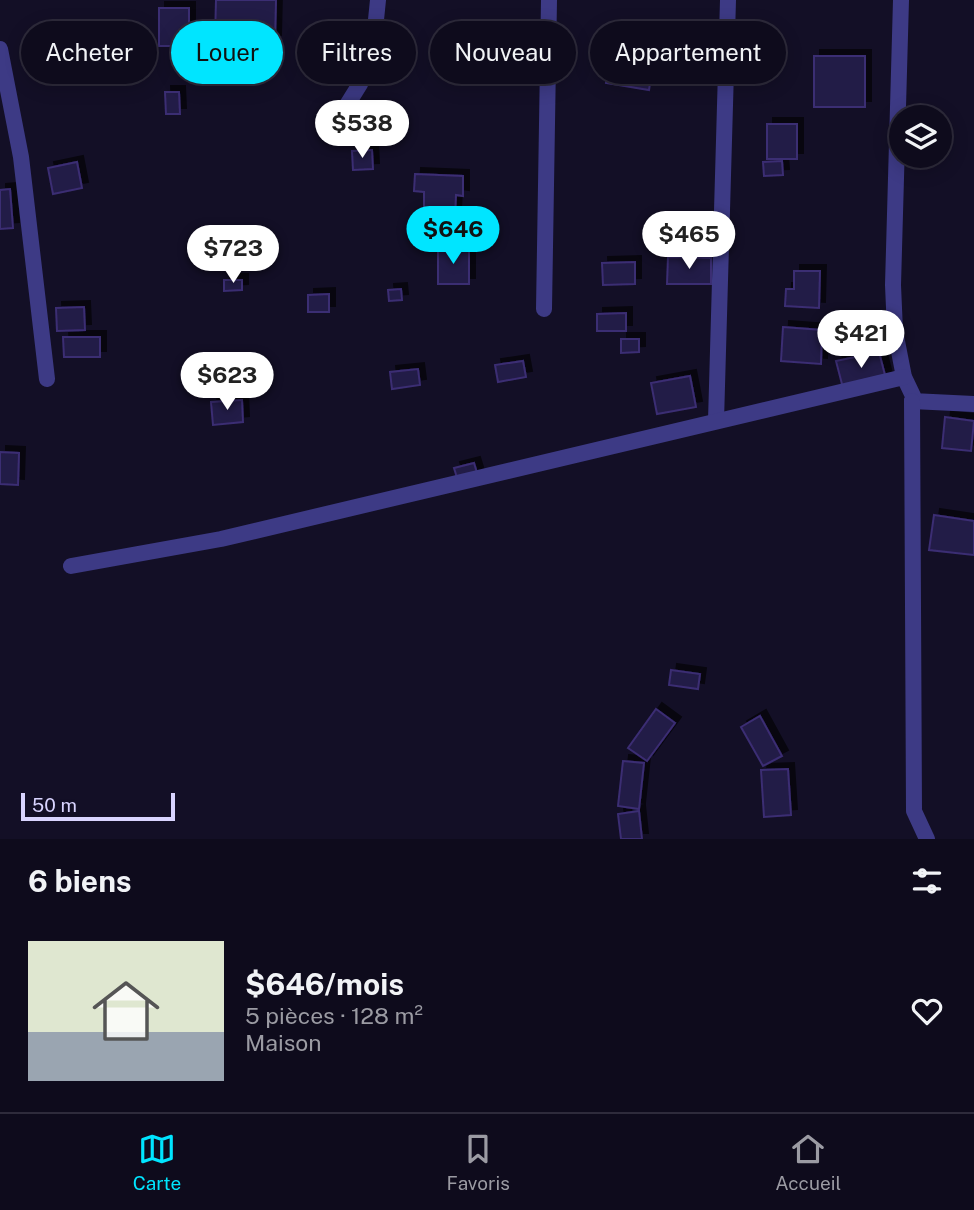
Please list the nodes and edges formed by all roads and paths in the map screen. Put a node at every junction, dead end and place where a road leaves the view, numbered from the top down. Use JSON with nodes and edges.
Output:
{"nodes":[{"id":1,"x":378,"y":0,"type":"edge"},
{"id":2,"x":549,"y":0,"type":"edge"},
{"id":3,"x":728,"y":0,"type":"edge"},
{"id":4,"x":901,"y":0,"type":"edge"},
{"id":5,"x":0,"y":49,"type":"edge"},
{"id":6,"x":347,"y":105,"type":"dead end"},
{"id":7,"x":544,"y":309,"type":"dead end"},
{"id":8,"x":904,"y":377,"type":"junction"},
{"id":9,"x":47,"y":379,"type":"dead end"},
{"id":10,"x":912,"y":401,"type":"junction"},
{"id":11,"x":974,"y":404,"type":"edge"},
{"id":12,"x":716,"y":421,"type":"junction"},
{"id":13,"x":71,"y":566,"type":"dead end"},
{"id":14,"x":927,"y":839,"type":"edge"}],
"edges":[{"from":1,"to":6,"type":"street"},
{"from":2,"to":7,"type":"street"},
{"from":3,"to":12,"type":"street"},
{"from":4,"to":8,"type":"street"},
{"from":5,"to":9,"type":"street"},
{"from":8,"to":10,"type":"street"},
{"from":8,"to":12,"type":"street"},
{"from":10,"to":11,"type":"street"},
{"from":10,"to":14,"type":"street"},
{"from":12,"to":13,"type":"street"}]}
